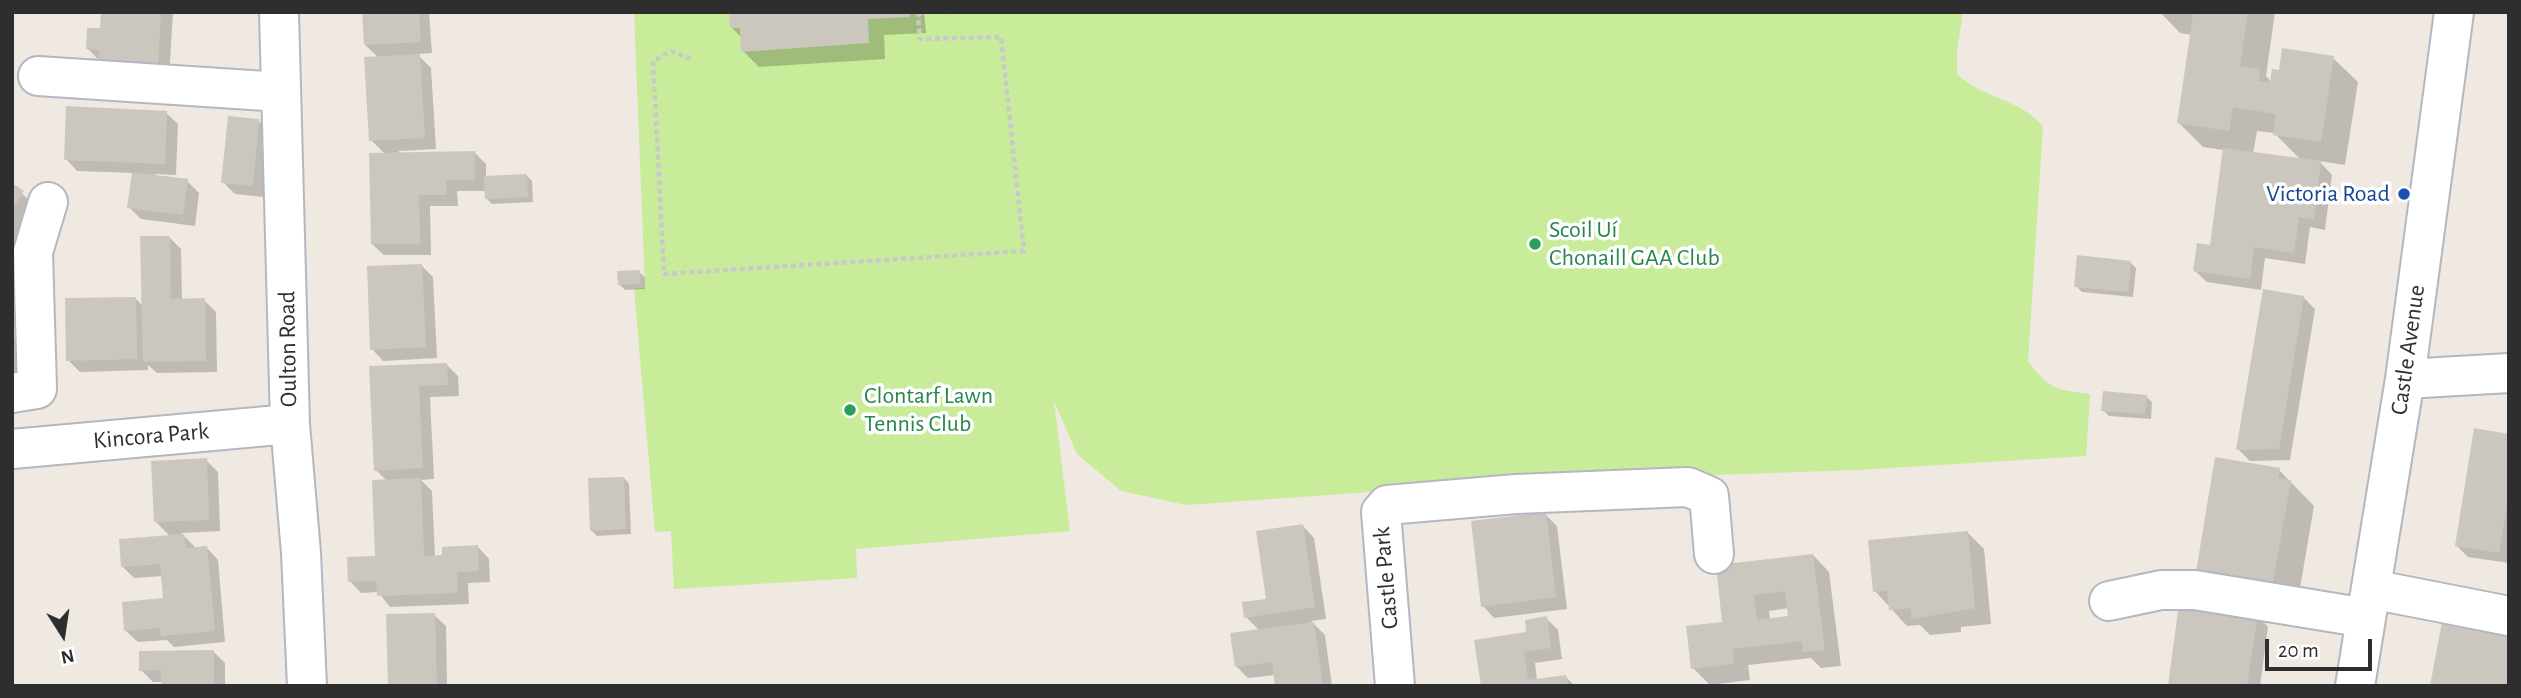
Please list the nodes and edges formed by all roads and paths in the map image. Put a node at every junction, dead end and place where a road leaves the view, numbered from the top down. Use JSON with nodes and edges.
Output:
{"nodes":[{"id":1,"x":279,"y":12,"type":"edge"},
{"id":2,"x":922,"y":12,"type":"edge"},
{"id":3,"x":2454,"y":12,"type":"edge"},
{"id":4,"x":691,"y":59,"type":"dead end"},
{"id":5,"x":38,"y":76,"type":"dead end"},
{"id":6,"x":281,"y":92,"type":"junction"},
{"id":7,"x":48,"y":202,"type":"dead end"},
{"id":8,"x":2509,"y":373,"type":"edge"},
{"id":9,"x":2405,"y":379,"type":"junction"},
{"id":10,"x":12,"y":393,"type":"edge"},
{"id":11,"x":290,"y":424,"type":"junction"},
{"id":12,"x":12,"y":449,"type":"edge"},
{"id":13,"x":1714,"y":554,"type":"dead end"},
{"id":14,"x":2109,"y":601,"type":"dead end"},
{"id":15,"x":2368,"y":604,"type":"junction"},
{"id":16,"x":2509,"y":615,"type":"edge"},
{"id":17,"x":307,"y":686,"type":"edge"},
{"id":18,"x":1395,"y":686,"type":"edge"},
{"id":19,"x":2355,"y":686,"type":"edge"}],
"edges":[{"from":1,"to":6,"type":"street","name":"Oulton Road"},
{"from":2,"to":4,"type":"path"},
{"from":3,"to":9,"type":"street","name":"Castle Avenue"},
{"from":5,"to":6,"type":"street"},
{"from":6,"to":11,"type":"street","name":"Oulton Road"},
{"from":7,"to":10,"type":"street"},
{"from":8,"to":9,"type":"street"},
{"from":9,"to":15,"type":"street","name":"Castle Avenue"},
{"from":11,"to":12,"type":"street","name":"Kincora Park"},
{"from":11,"to":17,"type":"street","name":"Oulton Road"},
{"from":13,"to":18,"type":"street","name":"Castle Park"},
{"from":14,"to":15,"type":"street"},
{"from":15,"to":16,"type":"street"},
{"from":15,"to":19,"type":"street","name":"Castle Avenue"}]}
